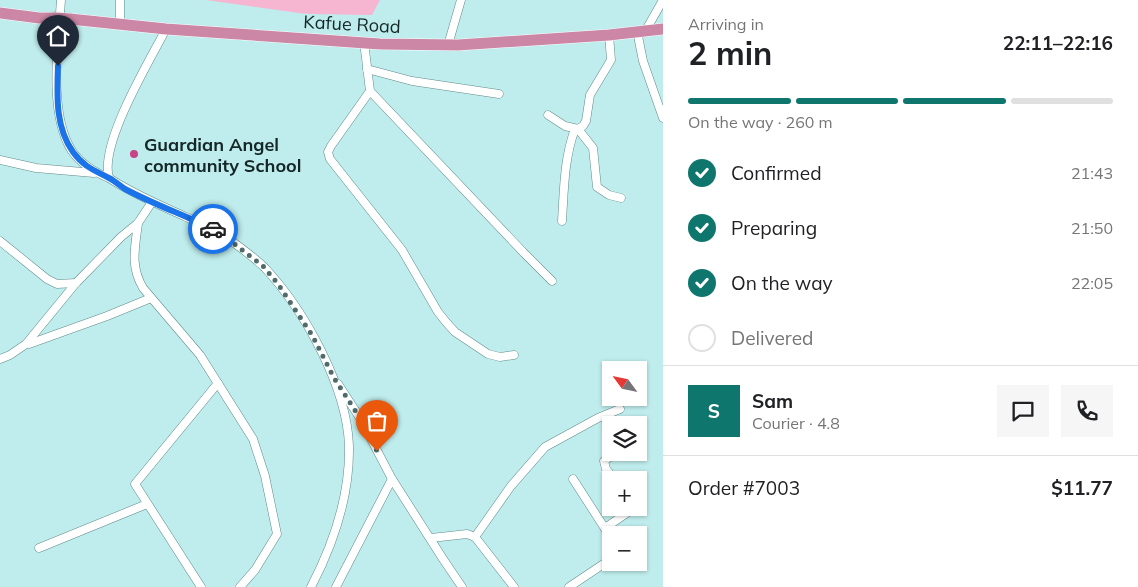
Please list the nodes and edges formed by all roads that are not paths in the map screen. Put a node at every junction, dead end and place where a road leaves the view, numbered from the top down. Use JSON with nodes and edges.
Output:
{"nodes":[{"id":1,"x":61,"y":0,"type":"edge"},
{"id":2,"x":120,"y":0,"type":"edge"},
{"id":3,"x":461,"y":0,"type":"edge"},
{"id":4,"x":663,"y":0,"type":"edge"},
{"id":5,"x":0,"y":13,"type":"edge"},
{"id":6,"x":39,"y":18,"type":"junction"},
{"id":7,"x":0,"y":20,"type":"edge"},
{"id":8,"x":120,"y":24,"type":"junction"},
{"id":9,"x":166,"y":29,"type":"junction"},
{"id":10,"x":663,"y":29,"type":"edge"},
{"id":11,"x":642,"y":31,"type":"junction"},
{"id":12,"x":609,"y":35,"type":"junction"},
{"id":13,"x":364,"y":42,"type":"junction"},
{"id":14,"x":448,"y":45,"type":"junction"},
{"id":15,"x":367,"y":69,"type":"junction"},
{"id":16,"x":370,"y":91,"type":"junction"},
{"id":17,"x":499,"y":94,"type":"dead end"},
{"id":18,"x":548,"y":115,"type":"dead end"},
{"id":19,"x":663,"y":118,"type":"edge"},
{"id":20,"x":577,"y":129,"type":"junction"},
{"id":21,"x":0,"y":160,"type":"edge"},
{"id":22,"x":96,"y":173,"type":"junction"},
{"id":23,"x":109,"y":178,"type":"junction"},
{"id":24,"x":621,"y":198,"type":"dead end"},
{"id":25,"x":152,"y":202,"type":"junction"},
{"id":26,"x":562,"y":221,"type":"dead end"},
{"id":27,"x":138,"y":223,"type":"junction"},
{"id":28,"x":0,"y":241,"type":"edge"},
{"id":29,"x":552,"y":280,"type":"dead end"},
{"id":30,"x":76,"y":283,"type":"junction"},
{"id":31,"x":151,"y":298,"type":"junction"},
{"id":32,"x":26,"y":344,"type":"junction"},
{"id":33,"x":514,"y":355,"type":"dead end"},
{"id":34,"x":0,"y":359,"type":"edge"},
{"id":35,"x":334,"y":378,"type":"junction"},
{"id":36,"x":218,"y":383,"type":"junction"},
{"id":37,"x":620,"y":409,"type":"dead end"},
{"id":38,"x":360,"y":418,"type":"junction"},
{"id":39,"x":347,"y":426,"type":"junction"},
{"id":40,"x":392,"y":479,"type":"junction"},
{"id":41,"x":572,"y":479,"type":"dead end"},
{"id":42,"x":147,"y":504,"type":"junction"},
{"id":43,"x":622,"y":516,"type":"edge"},
{"id":44,"x":604,"y":526,"type":"edge"},
{"id":45,"x":608,"y":526,"type":"edge"},
{"id":46,"x":475,"y":537,"type":"junction"},
{"id":47,"x":430,"y":538,"type":"junction"},
{"id":48,"x":39,"y":548,"type":"dead end"},
{"id":49,"x":602,"y":566,"type":"edge"},
{"id":50,"x":201,"y":587,"type":"edge"},
{"id":51,"x":240,"y":587,"type":"edge"},
{"id":52,"x":311,"y":587,"type":"edge"},
{"id":53,"x":336,"y":587,"type":"edge"},
{"id":54,"x":462,"y":587,"type":"edge"},
{"id":55,"x":514,"y":587,"type":"edge"},
{"id":56,"x":569,"y":587,"type":"edge"}],
"edges":[{"from":1,"to":22,"type":"street"},
{"from":2,"to":8,"type":"street"},
{"from":3,"to":14,"type":"street"},
{"from":4,"to":11,"type":"street"},
{"from":5,"to":6,"type":"highway","name":"Kafue Road"},
{"from":6,"to":7,"type":"highway","name":"Kafue Road"},
{"from":6,"to":8,"type":"highway","name":"Kafue Road","bridge":true},
{"from":8,"to":9,"type":"highway","name":"Kafue Road"},
{"from":9,"to":13,"type":"highway","name":"Kafue Road"},
{"from":9,"to":23,"type":"street"},
{"from":10,"to":11,"type":"highway","name":"Kafue Road"},
{"from":11,"to":12,"type":"highway","name":"Kafue Road"},
{"from":11,"to":19,"type":"street"},
{"from":12,"to":14,"type":"highway","name":"Kafue Road"},
{"from":12,"to":20,"type":"street"},
{"from":13,"to":14,"type":"highway","name":"Kafue Road"},
{"from":13,"to":15,"type":"street"},
{"from":15,"to":16,"type":"street"},
{"from":15,"to":17,"type":"street"},
{"from":16,"to":29,"type":"street"},
{"from":16,"to":33,"type":"street"},
{"from":18,"to":20,"type":"street"},
{"from":20,"to":24,"type":"street"},
{"from":20,"to":26,"type":"street"},
{"from":21,"to":22,"type":"street"},
{"from":22,"to":23,"type":"street"},
{"from":23,"to":25,"type":"street"},
{"from":25,"to":27,"type":"street"},
{"from":25,"to":35,"type":"street"},
{"from":27,"to":30,"type":"street"},
{"from":27,"to":31,"type":"street"},
{"from":28,"to":30,"type":"street"},
{"from":30,"to":32,"type":"street"},
{"from":31,"to":32,"type":"street"},
{"from":31,"to":36,"type":"street"},
{"from":32,"to":34,"type":"street"},
{"from":35,"to":38,"type":"street"},
{"from":35,"to":39,"type":"street"},
{"from":36,"to":42,"type":"street"},
{"from":36,"to":51,"type":"street"},
{"from":37,"to":46,"type":"street"},
{"from":38,"to":39,"type":"street"},
{"from":38,"to":40,"type":"street"},
{"from":39,"to":52,"type":"street"},
{"from":40,"to":47,"type":"street"},
{"from":40,"to":53,"type":"street"},
{"from":41,"to":44,"type":"street"},
{"from":42,"to":48,"type":"street"},
{"from":42,"to":50,"type":"street"},
{"from":43,"to":45,"type":"street"},
{"from":46,"to":47,"type":"street"},
{"from":46,"to":55,"type":"street"},
{"from":47,"to":54,"type":"street"},
{"from":49,"to":56,"type":"street"}]}
